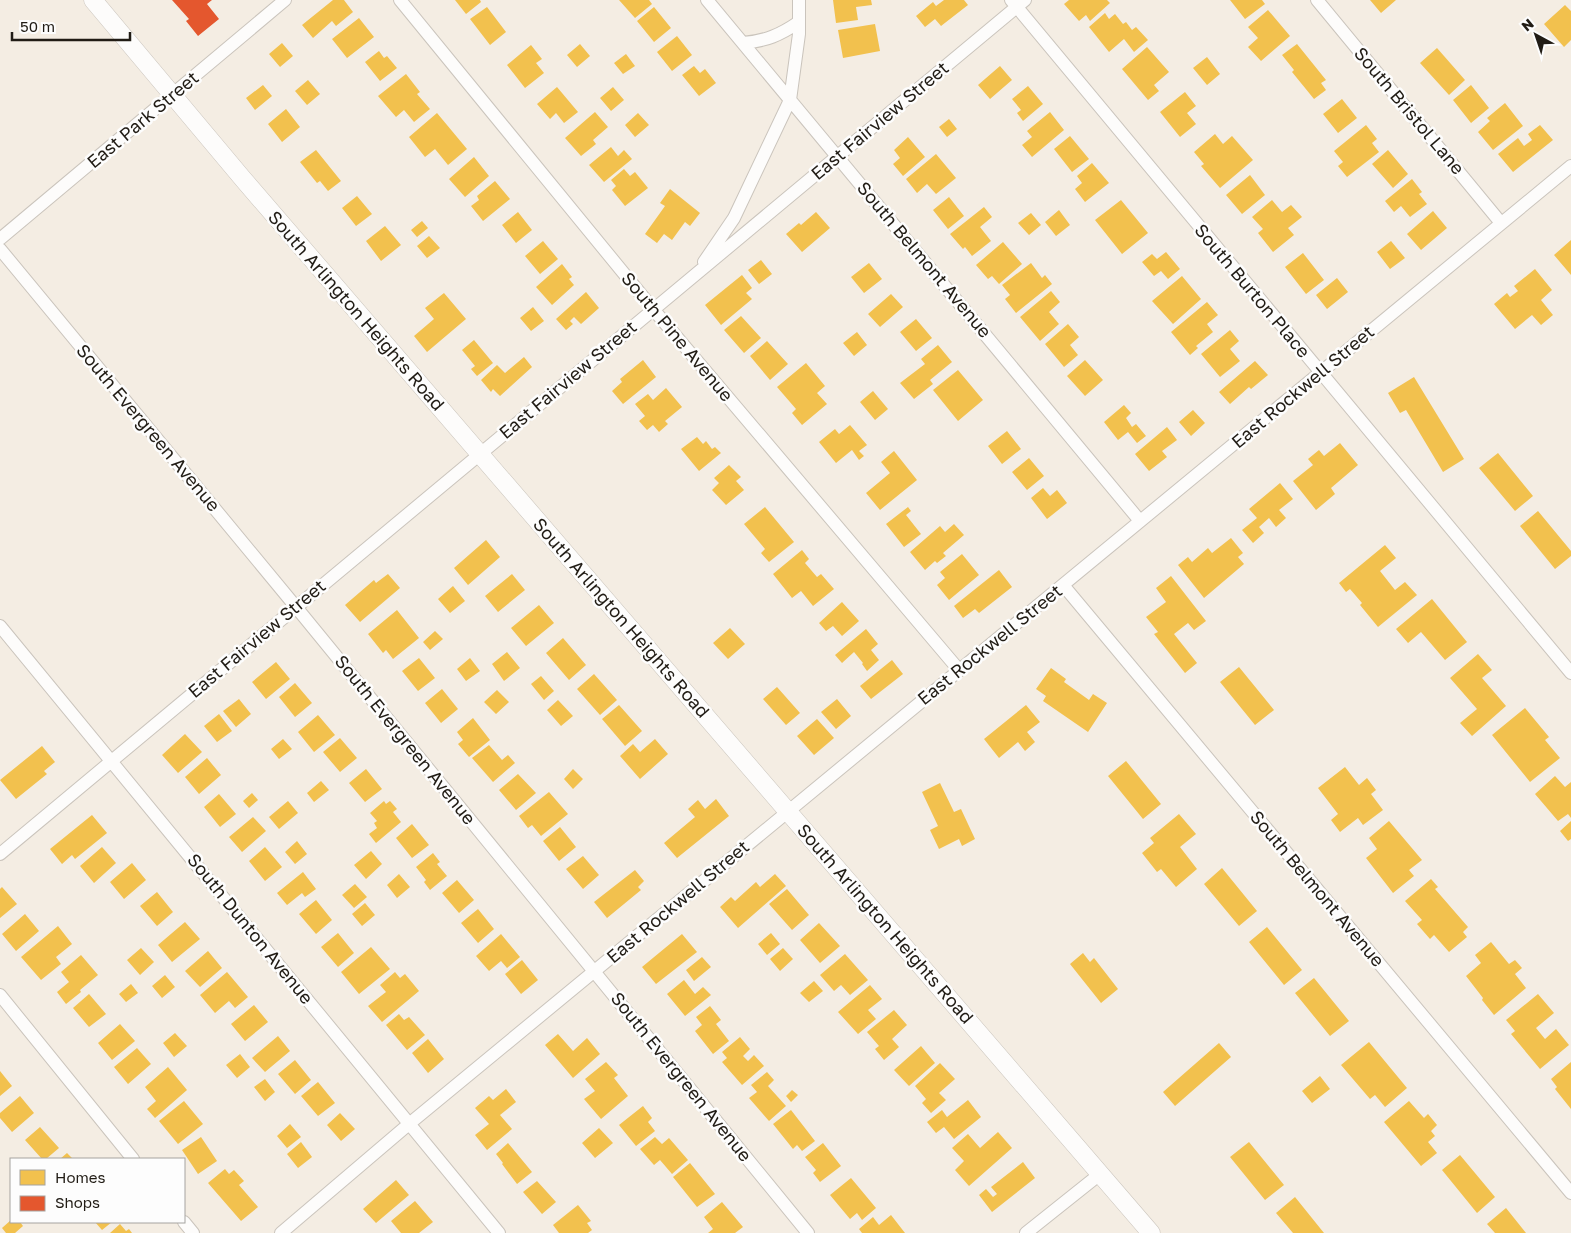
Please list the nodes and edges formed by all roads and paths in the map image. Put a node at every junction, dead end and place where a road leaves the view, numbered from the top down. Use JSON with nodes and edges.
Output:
{"nodes":[{"id":1,"x":93,"y":0,"type":"edge"},
{"id":2,"x":285,"y":0,"type":"edge"},
{"id":3,"x":400,"y":0,"type":"edge"},
{"id":4,"x":707,"y":0,"type":"edge"},
{"id":5,"x":799,"y":0,"type":"edge"},
{"id":6,"x":1317,"y":0,"type":"edge"},
{"id":7,"x":1018,"y":2,"type":"edge"},
{"id":8,"x":799,"y":22,"type":"junction"},
{"id":9,"x":743,"y":42,"type":"junction"},
{"id":10,"x":172,"y":95,"type":"junction"},
{"id":11,"x":790,"y":100,"type":"junction"},
{"id":12,"x":838,"y":156,"type":"junction"},
{"id":13,"x":1571,"y":166,"type":"edge"},
{"id":14,"x":1501,"y":223,"type":"junction"},
{"id":15,"x":0,"y":239,"type":"edge"},
{"id":16,"x":0,"y":249,"type":"edge"},
{"id":17,"x":696,"y":274,"type":"junction"},
{"id":18,"x":653,"y":309,"type":"junction"},
{"id":19,"x":1320,"y":373,"type":"junction"},
{"id":20,"x":480,"y":454,"type":"junction"},
{"id":21,"x":1140,"y":521,"type":"junction"},
{"id":22,"x":1063,"y":585,"type":"junction"},
{"id":23,"x":296,"y":607,"type":"junction"},
{"id":24,"x":0,"y":626,"type":"edge"},
{"id":25,"x":959,"y":670,"type":"junction"},
{"id":26,"x":1571,"y":673,"type":"edge"},
{"id":27,"x":111,"y":761,"type":"junction"},
{"id":28,"x":788,"y":812,"type":"junction"},
{"id":29,"x":0,"y":854,"type":"edge"},
{"id":30,"x":595,"y":971,"type":"junction"},
{"id":31,"x":0,"y":995,"type":"edge"},
{"id":32,"x":409,"y":1124,"type":"junction"},
{"id":33,"x":132,"y":1158,"type":"edge"},
{"id":34,"x":1100,"y":1174,"type":"junction"},
{"id":35,"x":1571,"y":1193,"type":"edge"},
{"id":36,"x":185,"y":1223,"type":"edge"},
{"id":37,"x":193,"y":1233,"type":"edge"},
{"id":38,"x":281,"y":1233,"type":"edge"},
{"id":39,"x":499,"y":1233,"type":"edge"},
{"id":40,"x":808,"y":1233,"type":"edge"},
{"id":41,"x":1026,"y":1233,"type":"edge"},
{"id":42,"x":1151,"y":1233,"type":"edge"}],
"edges":[{"from":1,"to":10,"type":"main road","name":"South Arlington Heights Road"},
{"from":2,"to":10,"type":"street","name":"East Park Street"},
{"from":3,"to":18,"type":"street","name":"South Pine Avenue"},
{"from":4,"to":9,"type":"street","name":"South Belmont Avenue"},
{"from":5,"to":8,"type":"street"},
{"from":6,"to":14,"type":"street","name":"South Bristol Lane"},
{"from":7,"to":12,"type":"street","name":"East Fairview Street"},
{"from":7,"to":19,"type":"street","name":"South Burton Place"},
{"from":8,"to":9,"type":"street"},
{"from":8,"to":11,"type":"street"},
{"from":9,"to":11,"type":"street","name":"South Belmont Avenue"},
{"from":10,"to":15,"type":"street","name":"East Park Street"},
{"from":10,"to":20,"type":"main road","name":"South Arlington Heights Road"},
{"from":11,"to":12,"type":"street","name":"South Belmont Avenue"},
{"from":11,"to":17,"type":"street"},
{"from":12,"to":17,"type":"street","name":"East Fairview Street"},
{"from":12,"to":21,"type":"street","name":"South Belmont Avenue"},
{"from":13,"to":14,"type":"street","name":"East Rockwell Street"},
{"from":14,"to":19,"type":"street","name":"East Rockwell Street"},
{"from":16,"to":23,"type":"street","name":"South Evergreen Avenue"},
{"from":17,"to":18,"type":"street","name":"East Fairview Street"},
{"from":18,"to":20,"type":"street","name":"East Fairview Street"},
{"from":18,"to":25,"type":"street","name":"South Pine Avenue"},
{"from":19,"to":21,"type":"street","name":"East Rockwell Street"},
{"from":19,"to":26,"type":"street","name":"South Burton Place"},
{"from":20,"to":23,"type":"street","name":"East Fairview Street"},
{"from":20,"to":28,"type":"main road","name":"South Arlington Heights Road"},
{"from":21,"to":22,"type":"street","name":"East Rockwell Street"},
{"from":22,"to":25,"type":"street","name":"East Rockwell Street"},
{"from":22,"to":35,"type":"street","name":"South Belmont Avenue"},
{"from":23,"to":27,"type":"street","name":"East Fairview Street"},
{"from":23,"to":30,"type":"street","name":"South Evergreen Avenue"},
{"from":24,"to":27,"type":"street","name":"South Dunton Avenue"},
{"from":25,"to":28,"type":"street","name":"East Rockwell Street"},
{"from":27,"to":29,"type":"street","name":"East Fairview Street"},
{"from":27,"to":32,"type":"street","name":"South Dunton Avenue"},
{"from":28,"to":30,"type":"street","name":"East Rockwell Street"},
{"from":28,"to":34,"type":"main road","name":"South Arlington Heights Road"},
{"from":30,"to":32,"type":"street","name":"East Rockwell Street"},
{"from":30,"to":40,"type":"street","name":"South Evergreen Avenue"},
{"from":31,"to":33,"type":"street"},
{"from":32,"to":38,"type":"street","name":"East Rockwell Street"},
{"from":32,"to":39,"type":"street","name":"South Dunton Avenue"},
{"from":34,"to":41,"type":"street"},
{"from":34,"to":42,"type":"main road","name":"South Arlington Heights Road"},
{"from":36,"to":37,"type":"street"}]}
